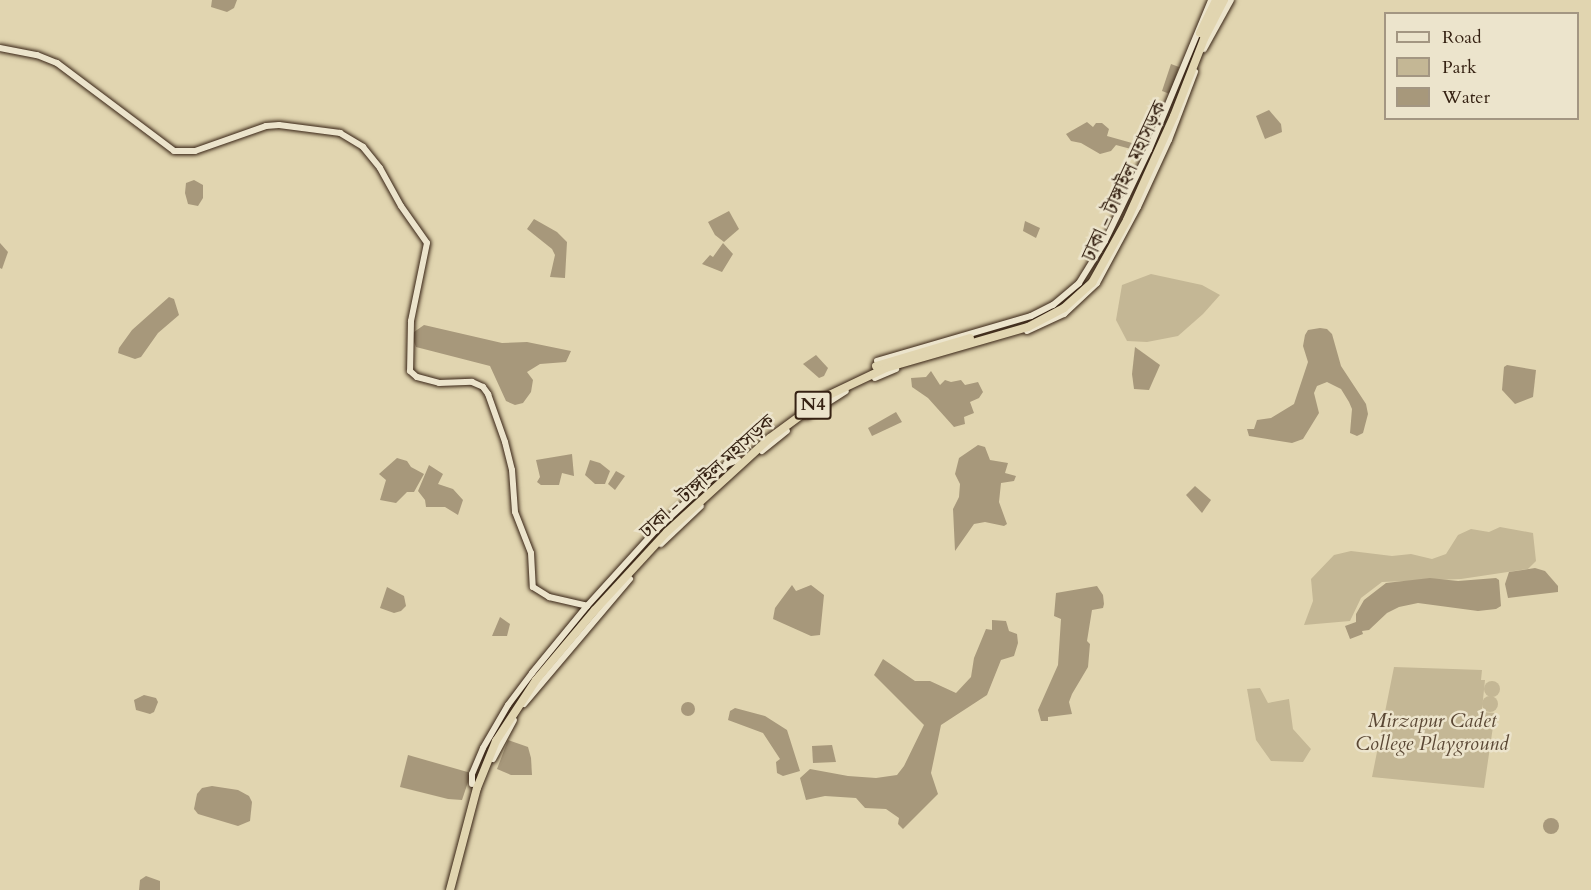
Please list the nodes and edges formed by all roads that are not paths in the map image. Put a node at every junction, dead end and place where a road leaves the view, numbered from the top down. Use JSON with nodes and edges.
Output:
{"nodes":[{"id":1,"x":1211,"y":0,"type":"edge"},
{"id":2,"x":1216,"y":0,"type":"edge"},
{"id":3,"x":1224,"y":0,"type":"edge"},
{"id":4,"x":1231,"y":0,"type":"edge"},
{"id":5,"x":0,"y":48,"type":"edge"},
{"id":6,"x":1176,"y":116,"type":"junction"},
{"id":7,"x":877,"y":361,"type":"dead end"},
{"id":8,"x":740,"y":465,"type":"junction"},
{"id":9,"x":587,"y":606,"type":"junction"},
{"id":10,"x":475,"y":786,"type":"junction"},
{"id":11,"x":448,"y":890,"type":"edge"}],
"edges":[{"from":1,"to":7,"type":"main road"},
{"from":2,"to":8,"type":"highway","name":"ঢাকা - টাঙ্গাইল মহাসড়ক","number":"N4"},
{"from":3,"to":6,"type":"highway","name":"ঢাকা - টাঙ্গাইল মহাসড়ক","number":"N4"},
{"from":4,"to":6,"type":"main road"},
{"from":5,"to":9,"type":"main road"},
{"from":6,"to":8,"type":"highway","name":"ঢাকা - টাঙ্গাইল মহাসড়ক","number":"N4"},
{"from":8,"to":9,"type":"main road"},
{"from":8,"to":10,"type":"highway","name":"ঢাকা - টাঙ্গাইল মহাসড়ক","number":"N4"},
{"from":9,"to":10,"type":"main road"},
{"from":10,"to":11,"type":"highway","name":"ঢাকা - টাঙ্গাইল মহাসড়ক","number":"N4"}]}
